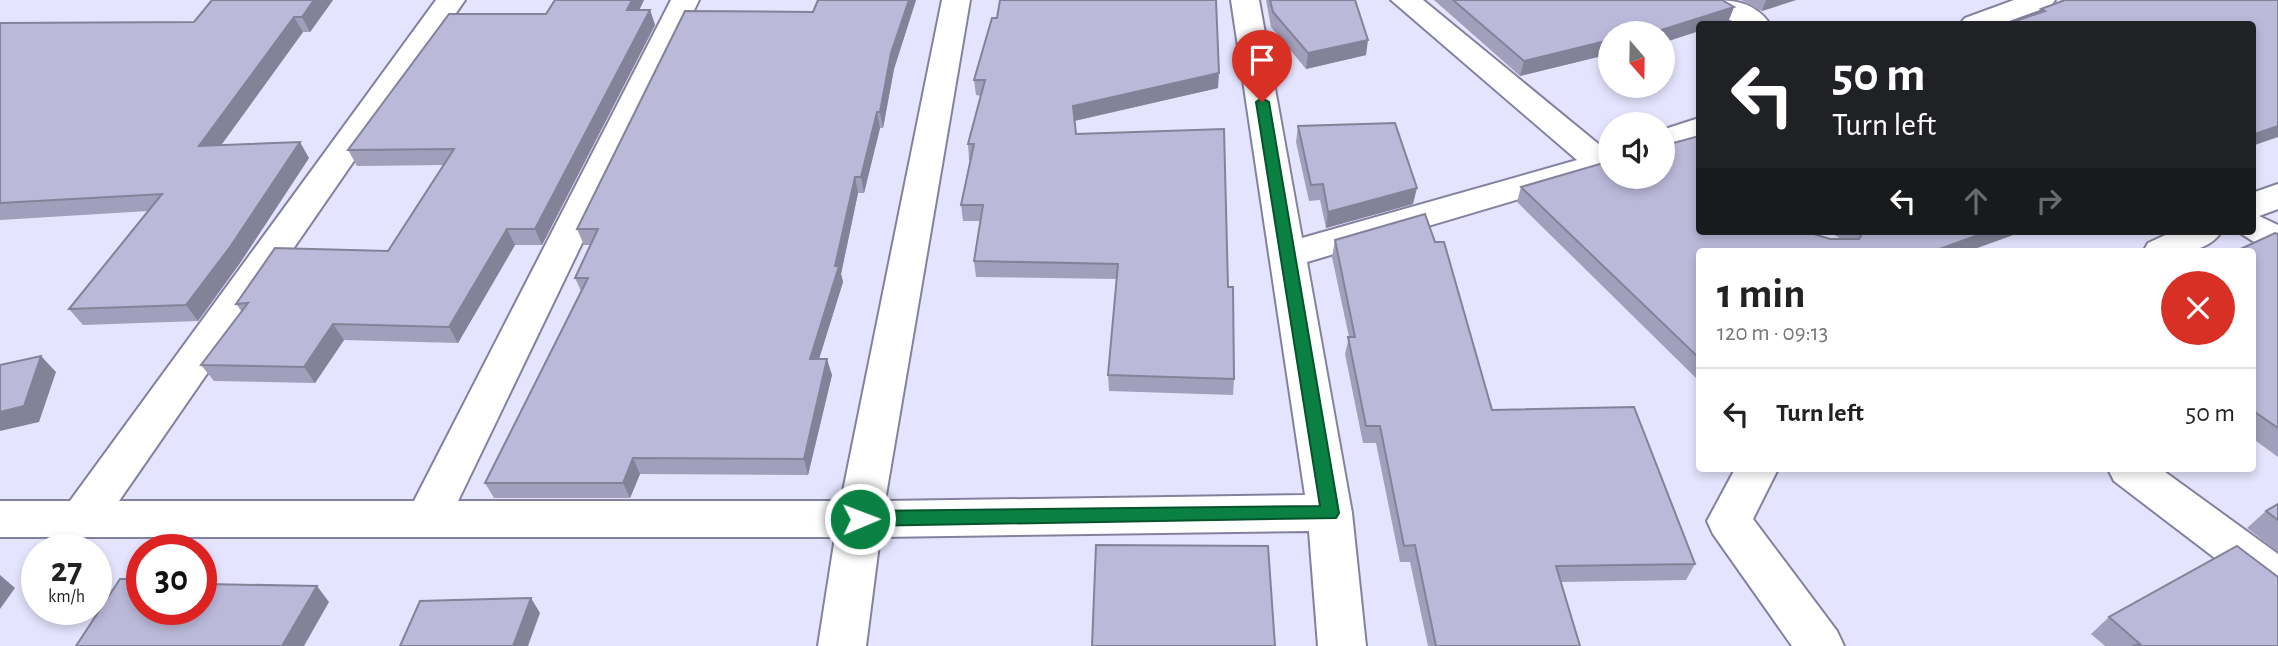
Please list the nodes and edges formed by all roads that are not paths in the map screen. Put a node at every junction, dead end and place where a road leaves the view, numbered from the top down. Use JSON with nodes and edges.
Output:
{"nodes":[{"id":1,"x":451,"y":0,"type":"edge"},
{"id":2,"x":685,"y":0,"type":"edge"},
{"id":3,"x":956,"y":0,"type":"edge"},
{"id":4,"x":1245,"y":0,"type":"edge"},
{"id":5,"x":1405,"y":0,"type":"edge"},
{"id":6,"x":1719,"y":0,"type":"edge"},
{"id":7,"x":2041,"y":0,"type":"edge"},
{"id":8,"x":1750,"y":21,"type":"edge"},
{"id":9,"x":1983,"y":21,"type":"edge"},
{"id":10,"x":1678,"y":136,"type":"edge"},
{"id":11,"x":1696,"y":155,"type":"edge"},
{"id":12,"x":1598,"y":157,"type":"edge"},
{"id":13,"x":1598,"y":165,"type":"edge"},
{"id":14,"x":2278,"y":195,"type":"edge"},
{"id":15,"x":2256,"y":205,"type":"edge"},
{"id":16,"x":2256,"y":228,"type":"edge"},
{"id":17,"x":2196,"y":235,"type":"edge"},
{"id":18,"x":2278,"y":241,"type":"edge"},
{"id":19,"x":2169,"y":248,"type":"edge"},
{"id":20,"x":1287,"y":255,"type":"junction"},
{"id":21,"x":1755,"y":472,"type":"edge"},
{"id":22,"x":2133,"y":472,"type":"edge"},
{"id":23,"x":1330,"y":513,"type":"junction"},
{"id":24,"x":83,"y":518,"type":"junction"},
{"id":25,"x":0,"y":519,"type":"edge"},
{"id":26,"x":427,"y":519,"type":"junction"},
{"id":27,"x":860,"y":519,"type":"junction"},
{"id":28,"x":2278,"y":580,"type":"edge"},
{"id":29,"x":842,"y":646,"type":"edge"},
{"id":30,"x":1342,"y":646,"type":"edge"},
{"id":31,"x":1820,"y":646,"type":"edge"}],
"edges":[{"from":1,"to":24,"type":"street"},
{"from":2,"to":26,"type":"street"},
{"from":3,"to":27,"type":"street"},
{"from":4,"to":20,"type":"street"},
{"from":5,"to":12,"type":"street"},
{"from":6,"to":8,"type":"street"},
{"from":7,"to":9,"type":"street"},
{"from":10,"to":11,"type":"street"},
{"from":13,"to":20,"type":"street"},
{"from":14,"to":15,"type":"street"},
{"from":16,"to":18,"type":"street"},
{"from":17,"to":19,"type":"street"},
{"from":20,"to":23,"type":"street"},
{"from":21,"to":31,"type":"street"},
{"from":22,"to":28,"type":"street"},
{"from":23,"to":27,"type":"street"},
{"from":23,"to":30,"type":"street"},
{"from":24,"to":25,"type":"street"},
{"from":24,"to":26,"type":"street"},
{"from":26,"to":27,"type":"street"},
{"from":27,"to":29,"type":"street"}]}
